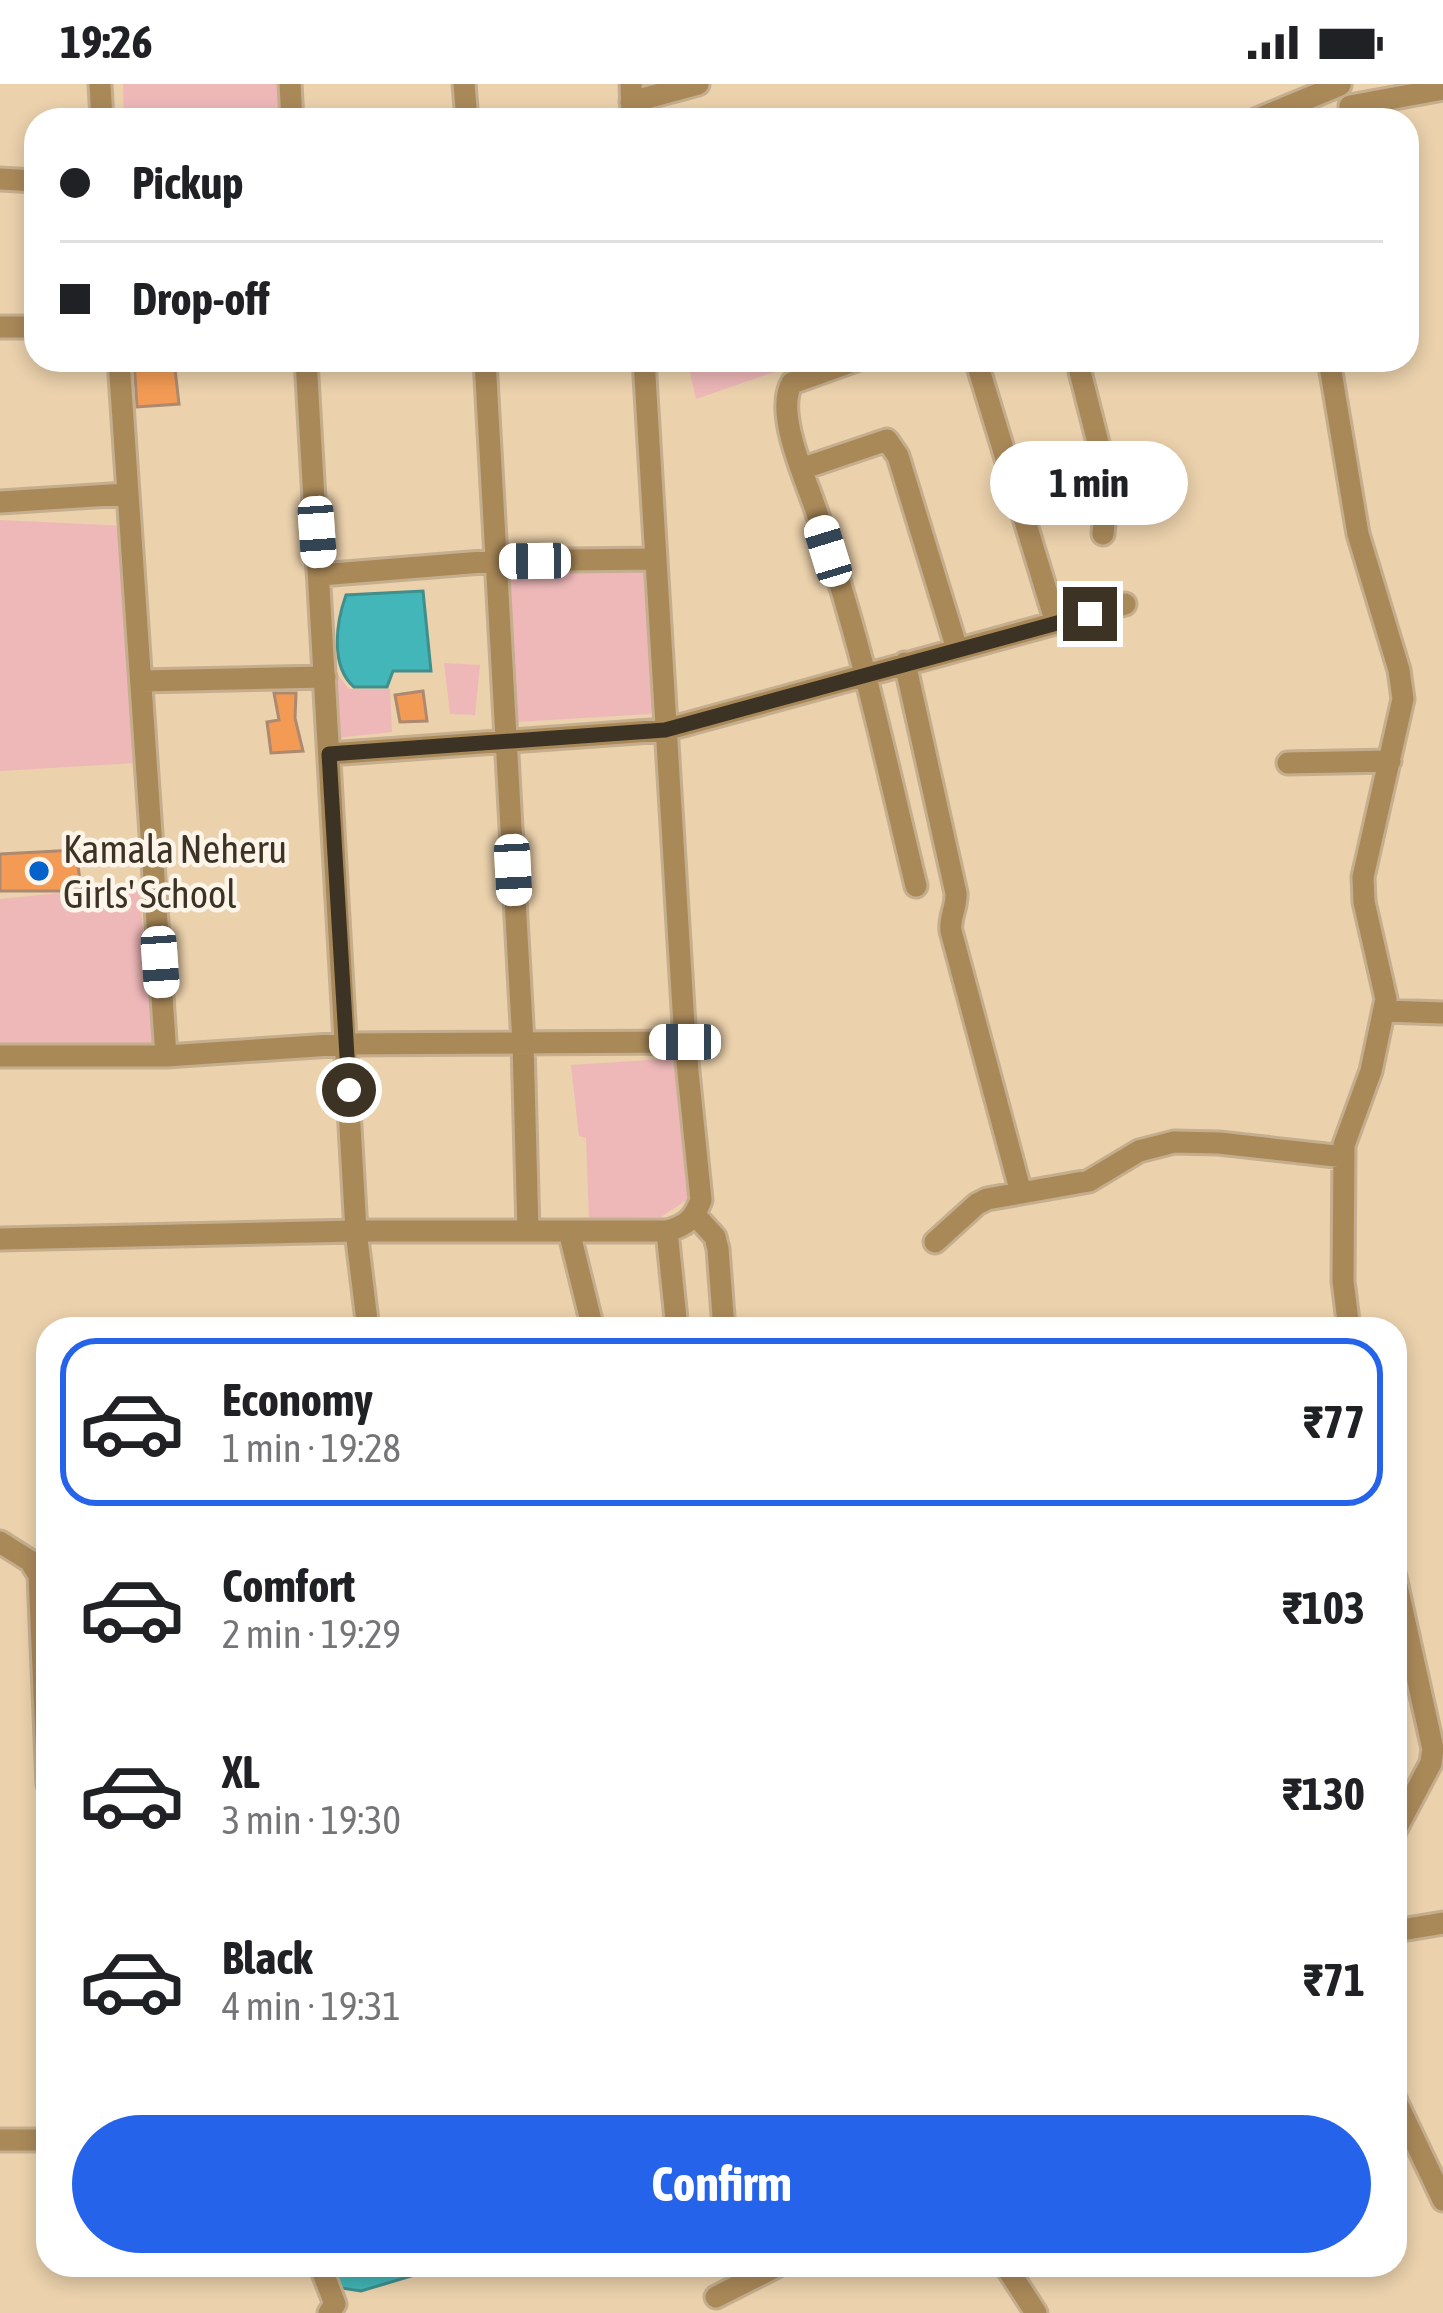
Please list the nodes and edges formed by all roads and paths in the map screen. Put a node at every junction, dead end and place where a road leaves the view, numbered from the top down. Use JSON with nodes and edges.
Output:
{"nodes":[{"id":1,"x":698,"y":84,"type":"edge"},
{"id":2,"x":1443,"y":88,"type":"edge"},
{"id":3,"x":1346,"y":99,"type":"edge"},
{"id":4,"x":631,"y":102,"type":"edge"},
{"id":5,"x":1307,"y":108,"type":"edge"},
{"id":6,"x":120,"y":372,"type":"edge"},
{"id":7,"x":307,"y":372,"type":"edge"},
{"id":8,"x":485,"y":372,"type":"edge"},
{"id":9,"x":645,"y":372,"type":"edge"},
{"id":10,"x":821,"y":372,"type":"edge"},
{"id":11,"x":980,"y":372,"type":"edge"},
{"id":12,"x":1080,"y":372,"type":"edge"},
{"id":13,"x":1331,"y":372,"type":"edge"},
{"id":14,"x":801,"y":469,"type":"junction"},
{"id":15,"x":126,"y":494,"type":"junction"},
{"id":16,"x":0,"y":502,"type":"edge"},
{"id":17,"x":1103,"y":534,"type":"dead end"},
{"id":18,"x":655,"y":559,"type":"junction"},
{"id":19,"x":495,"y":561,"type":"junction"},
{"id":20,"x":320,"y":574,"type":"junction"},
{"id":21,"x":1125,"y":604,"type":"dead end"},
{"id":22,"x":1056,"y":622,"type":"junction"},
{"id":23,"x":957,"y":649,"type":"junction"},
{"id":24,"x":904,"y":663,"type":"junction"},
{"id":25,"x":865,"y":674,"type":"junction"},
{"id":26,"x":325,"y":677,"type":"junction"},
{"id":27,"x":141,"y":681,"type":"junction"},
{"id":28,"x":665,"y":730,"type":"junction"},
{"id":29,"x":506,"y":741,"type":"junction"},
{"id":30,"x":329,"y":754,"type":"junction"},
{"id":31,"x":1390,"y":761,"type":"junction"},
{"id":32,"x":1288,"y":763,"type":"dead end"},
{"id":33,"x":916,"y":886,"type":"dead end"},
{"id":34,"x":1384,"y":1011,"type":"junction"},
{"id":35,"x":1443,"y":1013,"type":"edge"},
{"id":36,"x":523,"y":1042,"type":"junction"},
{"id":37,"x":685,"y":1042,"type":"junction"},
{"id":38,"x":346,"y":1044,"type":"junction"},
{"id":39,"x":0,"y":1056,"type":"edge"},
{"id":40,"x":166,"y":1056,"type":"junction"},
{"id":41,"x":1344,"y":1157,"type":"junction"},
{"id":42,"x":1021,"y":1193,"type":"junction"},
{"id":43,"x":695,"y":1216,"type":"junction"},
{"id":44,"x":356,"y":1231,"type":"junction"},
{"id":45,"x":528,"y":1231,"type":"junction"},
{"id":46,"x":568,"y":1231,"type":"junction"},
{"id":47,"x":667,"y":1231,"type":"junction"},
{"id":48,"x":0,"y":1239,"type":"edge"},
{"id":49,"x":935,"y":1242,"type":"dead end"},
{"id":50,"x":367,"y":1317,"type":"edge"},
{"id":51,"x":590,"y":1317,"type":"edge"},
{"id":52,"x":676,"y":1317,"type":"edge"},
{"id":53,"x":723,"y":1317,"type":"edge"},
{"id":54,"x":1348,"y":1317,"type":"edge"},
{"id":55,"x":0,"y":1541,"type":"edge"},
{"id":56,"x":36,"y":1571,"type":"edge"},
{"id":57,"x":1407,"y":1631,"type":"edge"},
{"id":58,"x":1407,"y":1809,"type":"edge"},
{"id":59,"x":1443,"y":1923,"type":"edge"},
{"id":60,"x":1407,"y":1929,"type":"edge"},
{"id":61,"x":1407,"y":2126,"type":"edge"},
{"id":62,"x":0,"y":2140,"type":"edge"},
{"id":63,"x":36,"y":2140,"type":"edge"},
{"id":64,"x":1443,"y":2200,"type":"edge"},
{"id":65,"x":324,"y":2277,"type":"edge"},
{"id":66,"x":755,"y":2277,"type":"edge"},
{"id":67,"x":1013,"y":2277,"type":"edge"},
{"id":68,"x":716,"y":2297,"type":"dead end"},
{"id":69,"x":329,"y":2313,"type":"edge"},
{"id":70,"x":1036,"y":2313,"type":"edge"}],
"edges":[{"from":1,"to":4,"type":"street"},
{"from":2,"to":3,"type":"street"},
{"from":3,"to":5,"type":"street"},
{"from":6,"to":15,"type":"street"},
{"from":7,"to":20,"type":"street"},
{"from":8,"to":19,"type":"street"},
{"from":9,"to":18,"type":"street"},
{"from":10,"to":14,"type":"street"},
{"from":11,"to":22,"type":"street"},
{"from":12,"to":17,"type":"street"},
{"from":13,"to":31,"type":"street"},
{"from":14,"to":23,"type":"street"},
{"from":14,"to":25,"type":"street"},
{"from":15,"to":16,"type":"street"},
{"from":15,"to":27,"type":"street"},
{"from":18,"to":19,"type":"street"},
{"from":18,"to":28,"type":"street"},
{"from":19,"to":20,"type":"street"},
{"from":19,"to":29,"type":"street"},
{"from":20,"to":26,"type":"street"},
{"from":21,"to":22,"type":"street"},
{"from":22,"to":23,"type":"street"},
{"from":23,"to":24,"type":"street"},
{"from":24,"to":25,"type":"street"},
{"from":24,"to":42,"type":"street"},
{"from":25,"to":28,"type":"street"},
{"from":25,"to":33,"type":"street"},
{"from":26,"to":27,"type":"street"},
{"from":26,"to":30,"type":"street"},
{"from":27,"to":40,"type":"street"},
{"from":28,"to":29,"type":"street"},
{"from":28,"to":37,"type":"street"},
{"from":29,"to":30,"type":"street"},
{"from":29,"to":36,"type":"street"},
{"from":30,"to":38,"type":"street"},
{"from":31,"to":32,"type":"street"},
{"from":31,"to":34,"type":"street"},
{"from":34,"to":35,"type":"street"},
{"from":34,"to":41,"type":"street"},
{"from":36,"to":37,"type":"street"},
{"from":36,"to":38,"type":"street"},
{"from":36,"to":45,"type":"street"},
{"from":37,"to":43,"type":"street"},
{"from":38,"to":40,"type":"street"},
{"from":38,"to":44,"type":"street"},
{"from":39,"to":40,"type":"street"},
{"from":41,"to":42,"type":"street"},
{"from":41,"to":54,"type":"street"},
{"from":42,"to":49,"type":"street"},
{"from":43,"to":47,"type":"street"},
{"from":43,"to":53,"type":"street"},
{"from":44,"to":45,"type":"street"},
{"from":44,"to":48,"type":"street"},
{"from":44,"to":50,"type":"street"},
{"from":45,"to":46,"type":"street"},
{"from":46,"to":47,"type":"street"},
{"from":46,"to":51,"type":"street"},
{"from":47,"to":52,"type":"street"},
{"from":55,"to":56,"type":"street"},
{"from":57,"to":58,"type":"street"},
{"from":59,"to":60,"type":"street"},
{"from":61,"to":64,"type":"street"},
{"from":62,"to":63,"type":"street"},
{"from":65,"to":69,"type":"street"},
{"from":66,"to":68,"type":"street"},
{"from":67,"to":70,"type":"street"}]}
